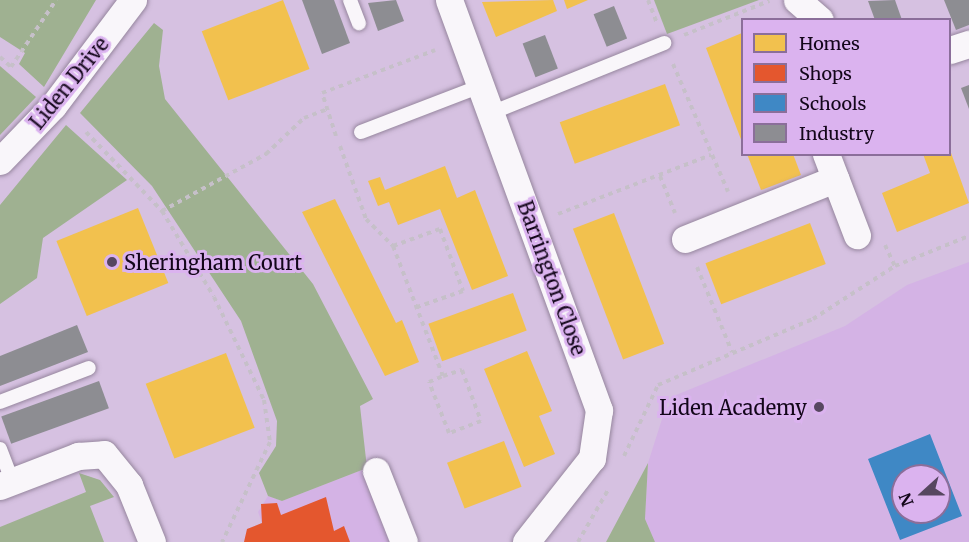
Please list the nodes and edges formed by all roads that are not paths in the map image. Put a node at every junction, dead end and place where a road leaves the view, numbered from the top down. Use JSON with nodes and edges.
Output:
{"nodes":[{"id":1,"x":133,"y":0,"type":"edge"},
{"id":2,"x":350,"y":0,"type":"edge"},
{"id":3,"x":449,"y":0,"type":"edge"},
{"id":4,"x":359,"y":23,"type":"dead end"},
{"id":5,"x":664,"y":43,"type":"road end"},
{"id":6,"x":969,"y":44,"type":"edge"},
{"id":7,"x":951,"y":50,"type":"edge"},
{"id":8,"x":481,"y":86,"type":"junction"},
{"id":9,"x":491,"y":113,"type":"junction"},
{"id":10,"x":361,"y":132,"type":"dead end"},
{"id":11,"x":0,"y":161,"type":"edge"},
{"id":12,"x":830,"y":167,"type":"edge"},
{"id":13,"x":857,"y":235,"type":"dead end"},
{"id":14,"x":685,"y":239,"type":"dead end"},
{"id":15,"x":89,"y":368,"type":"dead end"},
{"id":16,"x":0,"y":402,"type":"edge"},
{"id":17,"x":0,"y":449,"type":"edge"},
{"id":18,"x":376,"y":471,"type":"dead end"},
{"id":19,"x":6,"y":484,"type":"edge"},
{"id":20,"x":152,"y":542,"type":"edge"},
{"id":21,"x":404,"y":542,"type":"edge"},
{"id":22,"x":526,"y":542,"type":"edge"}],
"edges":[{"from":1,"to":11,"type":"street","name":"Liden Drive"},
{"from":2,"to":4,"type":"lane"},
{"from":3,"to":8,"type":"street","name":"Barrington Close"},
{"from":5,"to":9,"type":"lane"},
{"from":6,"to":7,"type":"street"},
{"from":8,"to":9,"type":"street","name":"Barrington Close"},
{"from":8,"to":10,"type":"lane"},
{"from":9,"to":22,"type":"street","name":"Barrington Close"},
{"from":12,"to":13,"type":"street"},
{"from":12,"to":14,"type":"street"},
{"from":15,"to":16,"type":"lane"},
{"from":17,"to":19,"type":"lane"},
{"from":18,"to":21,"type":"street"},
{"from":19,"to":20,"type":"street"}]}
